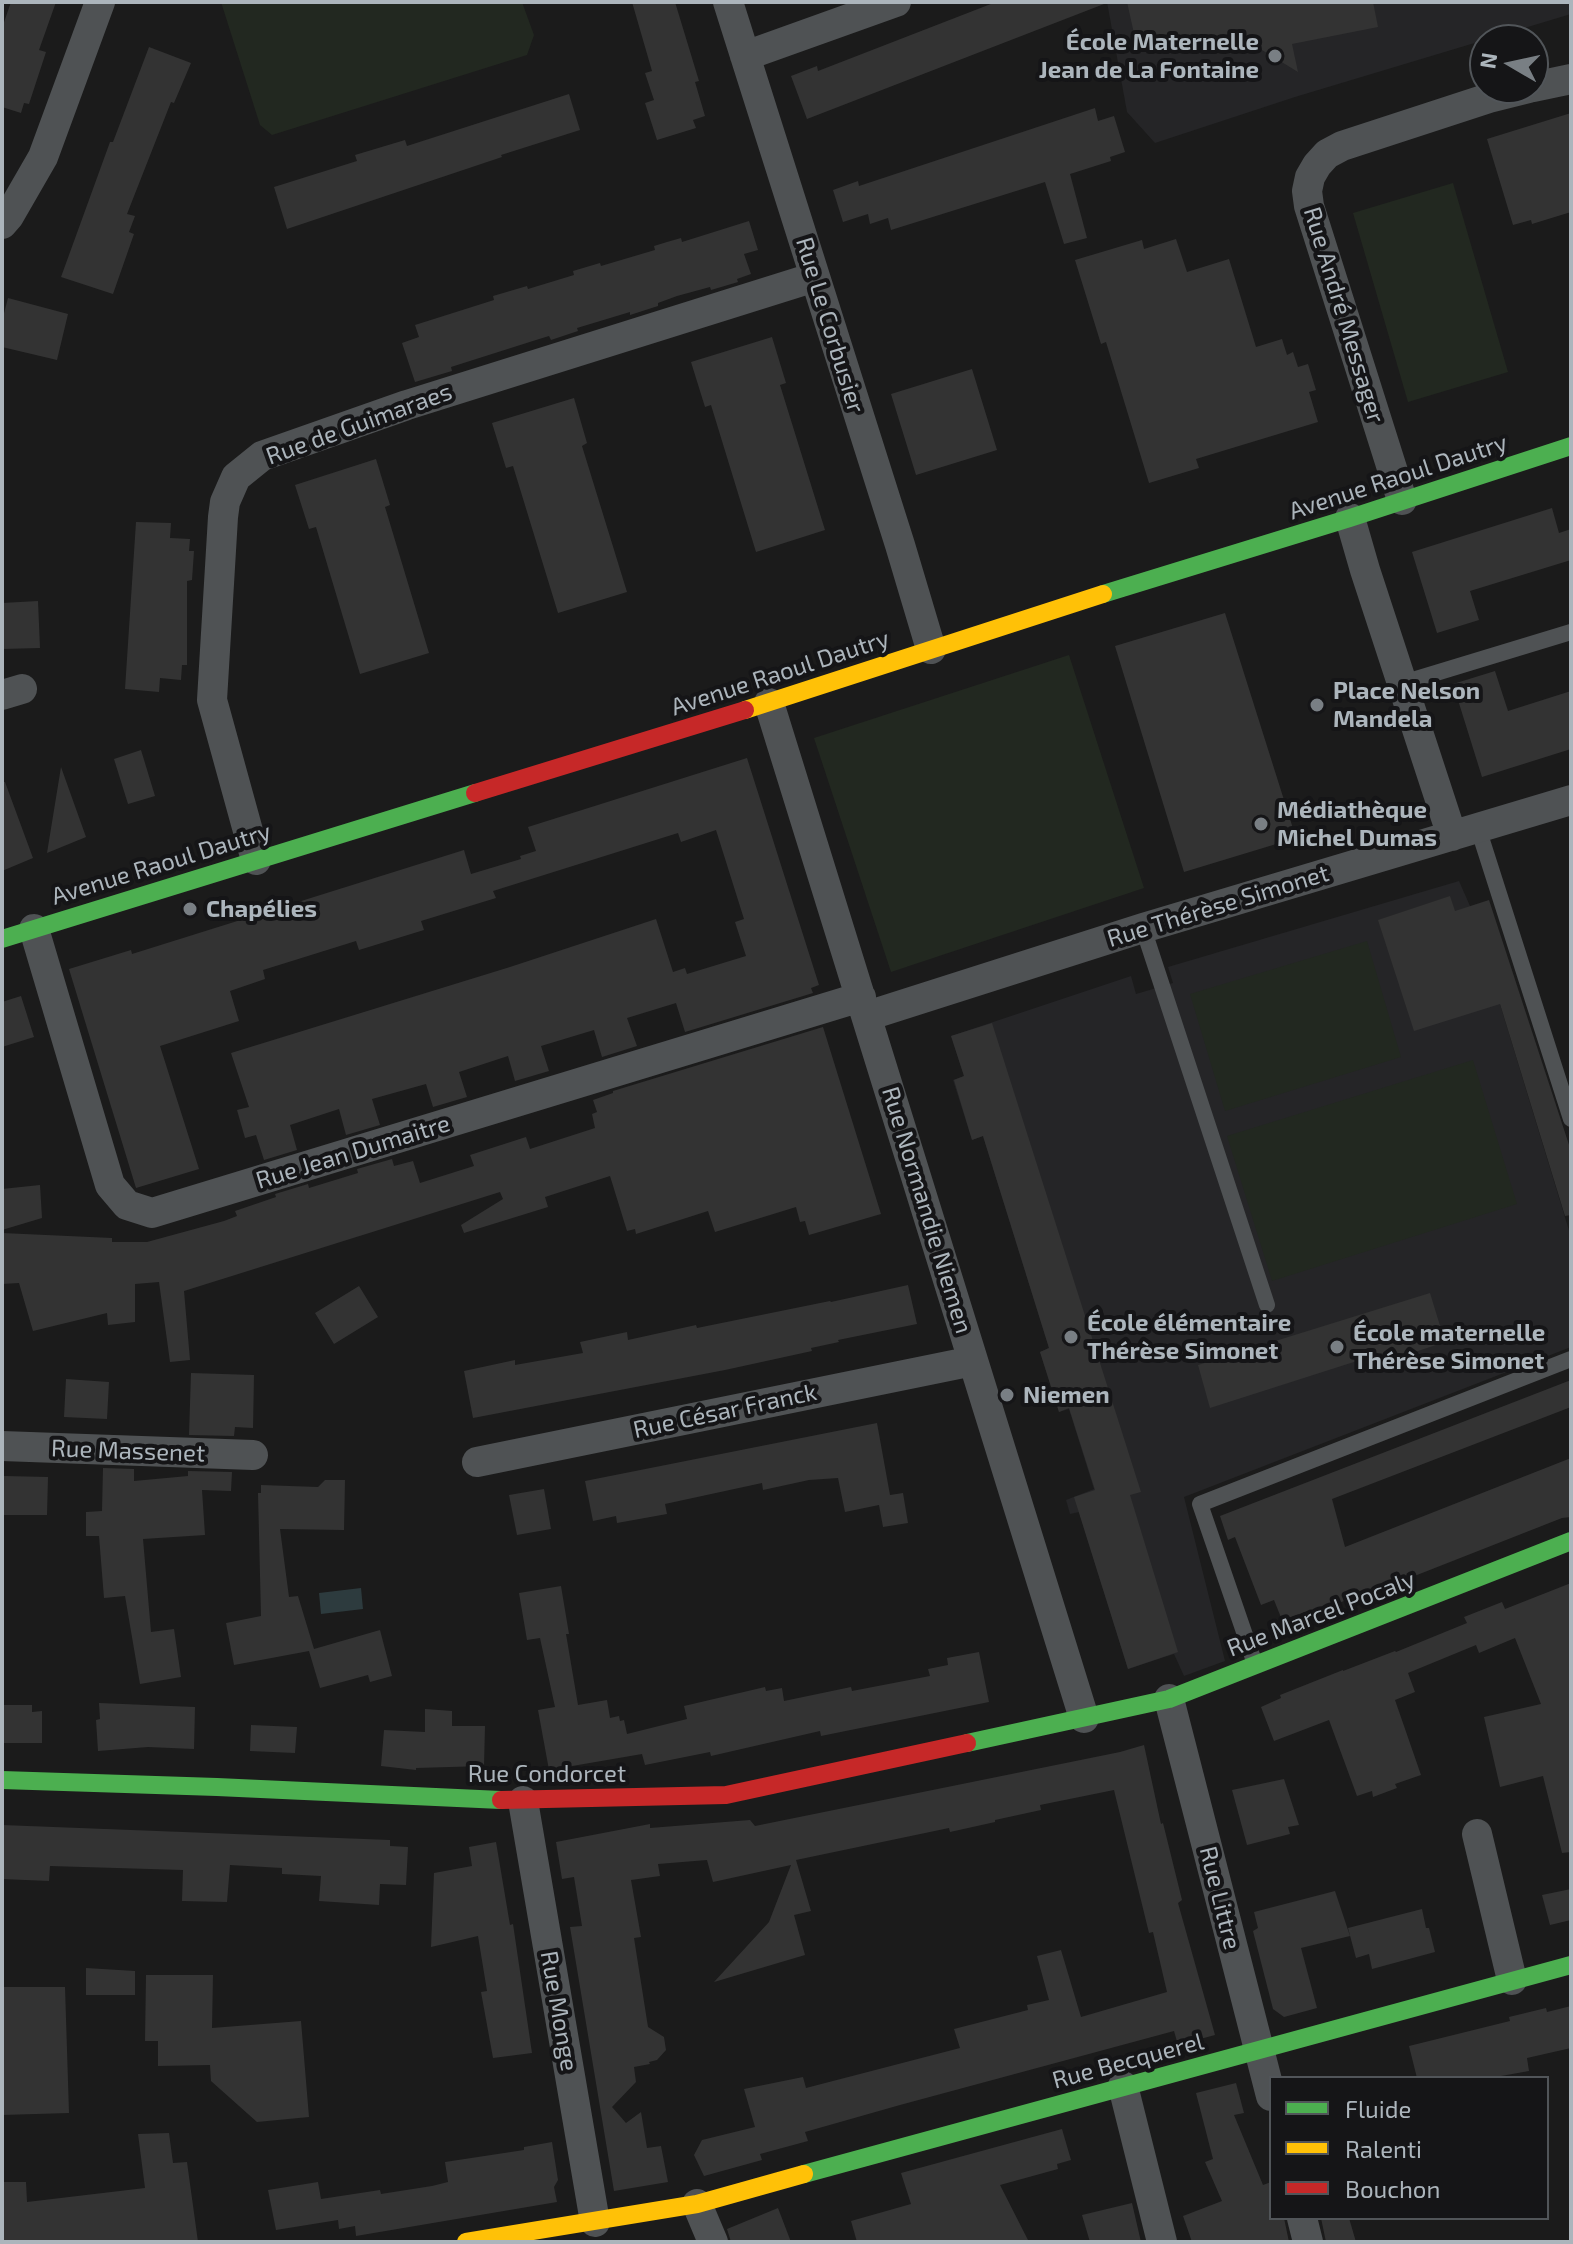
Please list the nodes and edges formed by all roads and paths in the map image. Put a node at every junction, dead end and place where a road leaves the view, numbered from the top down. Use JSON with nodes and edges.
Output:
{"nodes":[{"id":1,"x":100,"y":2,"type":"edge"},
{"id":2,"x":728,"y":2,"type":"edge"},
{"id":3,"x":896,"y":2,"type":"edge"},
{"id":4,"x":745,"y":56,"type":"junction"},
{"id":5,"x":1571,"y":79,"type":"edge"},
{"id":6,"x":1549,"y":84,"type":"edge"},
{"id":7,"x":1471,"y":104,"type":"edge"},
{"id":8,"x":2,"y":224,"type":"edge"},
{"id":9,"x":815,"y":277,"type":"junction"},
{"id":10,"x":1571,"y":446,"type":"edge"},
{"id":11,"x":1402,"y":500,"type":"junction"},
{"id":12,"x":1350,"y":518,"type":"junction"},
{"id":13,"x":1571,"y":632,"type":"edge"},
{"id":14,"x":931,"y":649,"type":"junction"},
{"id":15,"x":1403,"y":683,"type":"junction"},
{"id":16,"x":769,"y":703,"type":"junction"},
{"id":17,"x":1571,"y":800,"type":"edge"},
{"id":18,"x":1465,"y":832,"type":"junction"},
{"id":19,"x":256,"y":860,"type":"junction"},
{"id":20,"x":1143,"y":928,"type":"junction"},
{"id":21,"x":34,"y":929,"type":"junction"},
{"id":22,"x":2,"y":939,"type":"edge"},
{"id":23,"x":864,"y":1007,"type":"junction"},
{"id":24,"x":1571,"y":1119,"type":"edge"},
{"id":25,"x":1267,"y":1305,"type":"dead end"},
{"id":26,"x":1571,"y":1359,"type":"edge"},
{"id":27,"x":973,"y":1361,"type":"junction"},
{"id":28,"x":2,"y":1446,"type":"edge"},
{"id":29,"x":253,"y":1455,"type":"dead end"},
{"id":30,"x":477,"y":1462,"type":"dead end"},
{"id":31,"x":1571,"y":1541,"type":"edge"},
{"id":32,"x":1255,"y":1665,"type":"junction"},
{"id":33,"x":1169,"y":1699,"type":"junction"},
{"id":34,"x":1084,"y":1718,"type":"junction"},
{"id":35,"x":2,"y":1780,"type":"edge"},
{"id":36,"x":523,"y":1801,"type":"junction"},
{"id":37,"x":1477,"y":1834,"type":"dead end"},
{"id":38,"x":1571,"y":1965,"type":"edge"},
{"id":39,"x":1512,"y":1980,"type":"junction"},
{"id":40,"x":1260,"y":2051,"type":"junction"},
{"id":41,"x":1123,"y":2086,"type":"junction"},
{"id":42,"x":1269,"y":2088,"type":"edge"},
{"id":43,"x":697,"y":2204,"type":"junction"},
{"id":44,"x":1302,"y":2220,"type":"edge"},
{"id":45,"x":595,"y":2222,"type":"junction"},
{"id":46,"x":466,"y":2242,"type":"edge"},
{"id":47,"x":713,"y":2242,"type":"edge"},
{"id":48,"x":1162,"y":2242,"type":"edge"},
{"id":49,"x":1308,"y":2242,"type":"edge"}],
"edges":[{"from":1,"to":8,"type":"street"},
{"from":2,"to":4,"type":"street","name":"Rue Le Corbusier"},
{"from":3,"to":4,"type":"street"},
{"from":4,"to":9,"type":"street","name":"Rue Le Corbusier"},
{"from":5,"to":6,"type":"street","name":"Rue André Messager"},
{"from":7,"to":11,"type":"street","name":"Rue André Messager"},
{"from":9,"to":14,"type":"street","name":"Rue Le Corbusier"},
{"from":9,"to":19,"type":"street","name":"Rue de Guimaraes"},
{"from":10,"to":11,"type":"street","name":"Avenue Raoul Dautry"},
{"from":11,"to":12,"type":"street","name":"Avenue Raoul Dautry"},
{"from":12,"to":14,"type":"street","name":"Avenue Raoul Dautry"},
{"from":12,"to":15,"type":"street"},
{"from":13,"to":15,"type":"lane"},
{"from":14,"to":16,"type":"street","name":"Avenue Raoul Dautry"},
{"from":15,"to":18,"type":"street"},
{"from":16,"to":19,"type":"street","name":"Avenue Raoul Dautry"},
{"from":16,"to":23,"type":"street","name":"Rue Normandie Niemen"},
{"from":17,"to":18,"type":"street","name":"Rue Thérèse Simonet"},
{"from":18,"to":20,"type":"street","name":"Rue Thérèse Simonet"},
{"from":18,"to":24,"type":"lane"},
{"from":19,"to":21,"type":"street","name":"Avenue Raoul Dautry"},
{"from":20,"to":23,"type":"street","name":"Rue Thérèse Simonet"},
{"from":20,"to":25,"type":"lane"},
{"from":21,"to":22,"type":"street","name":"Avenue Raoul Dautry"},
{"from":21,"to":23,"type":"street","name":"Rue Jean Dumaitre"},
{"from":23,"to":27,"type":"street","name":"Rue Normandie Niemen"},
{"from":26,"to":32,"type":"lane"},
{"from":27,"to":30,"type":"street","name":"Rue César Franck"},
{"from":27,"to":34,"type":"street","name":"Rue Normandie Niemen"},
{"from":28,"to":29,"type":"street","name":"Rue Massenet"},
{"from":31,"to":32,"type":"street","name":"Rue Marcel Pocaly"},
{"from":32,"to":33,"type":"street","name":"Rue Marcel Pocaly"},
{"from":33,"to":34,"type":"street","name":"Rue Marcel Pocaly"},
{"from":33,"to":40,"type":"street","name":"Rue Littre"},
{"from":34,"to":36,"type":"street","name":"Rue Condorcet"},
{"from":35,"to":36,"type":"street","name":"Rue Condorcet"},
{"from":36,"to":45,"type":"street","name":"Rue Monge"},
{"from":37,"to":39,"type":"street"},
{"from":38,"to":39,"type":"street","name":"Rue Becquerel"},
{"from":39,"to":40,"type":"street","name":"Rue Becquerel"},
{"from":40,"to":41,"type":"street","name":"Rue Becquerel"},
{"from":40,"to":42,"type":"street","name":"Rue Littre"},
{"from":41,"to":43,"type":"street","name":"Rue Becquerel"},
{"from":41,"to":48,"type":"street"},
{"from":43,"to":45,"type":"street","name":"Rue Becquerel"},
{"from":43,"to":47,"type":"street"},
{"from":44,"to":49,"type":"street"},
{"from":45,"to":46,"type":"street","name":"Rue Becquerel"}]}
